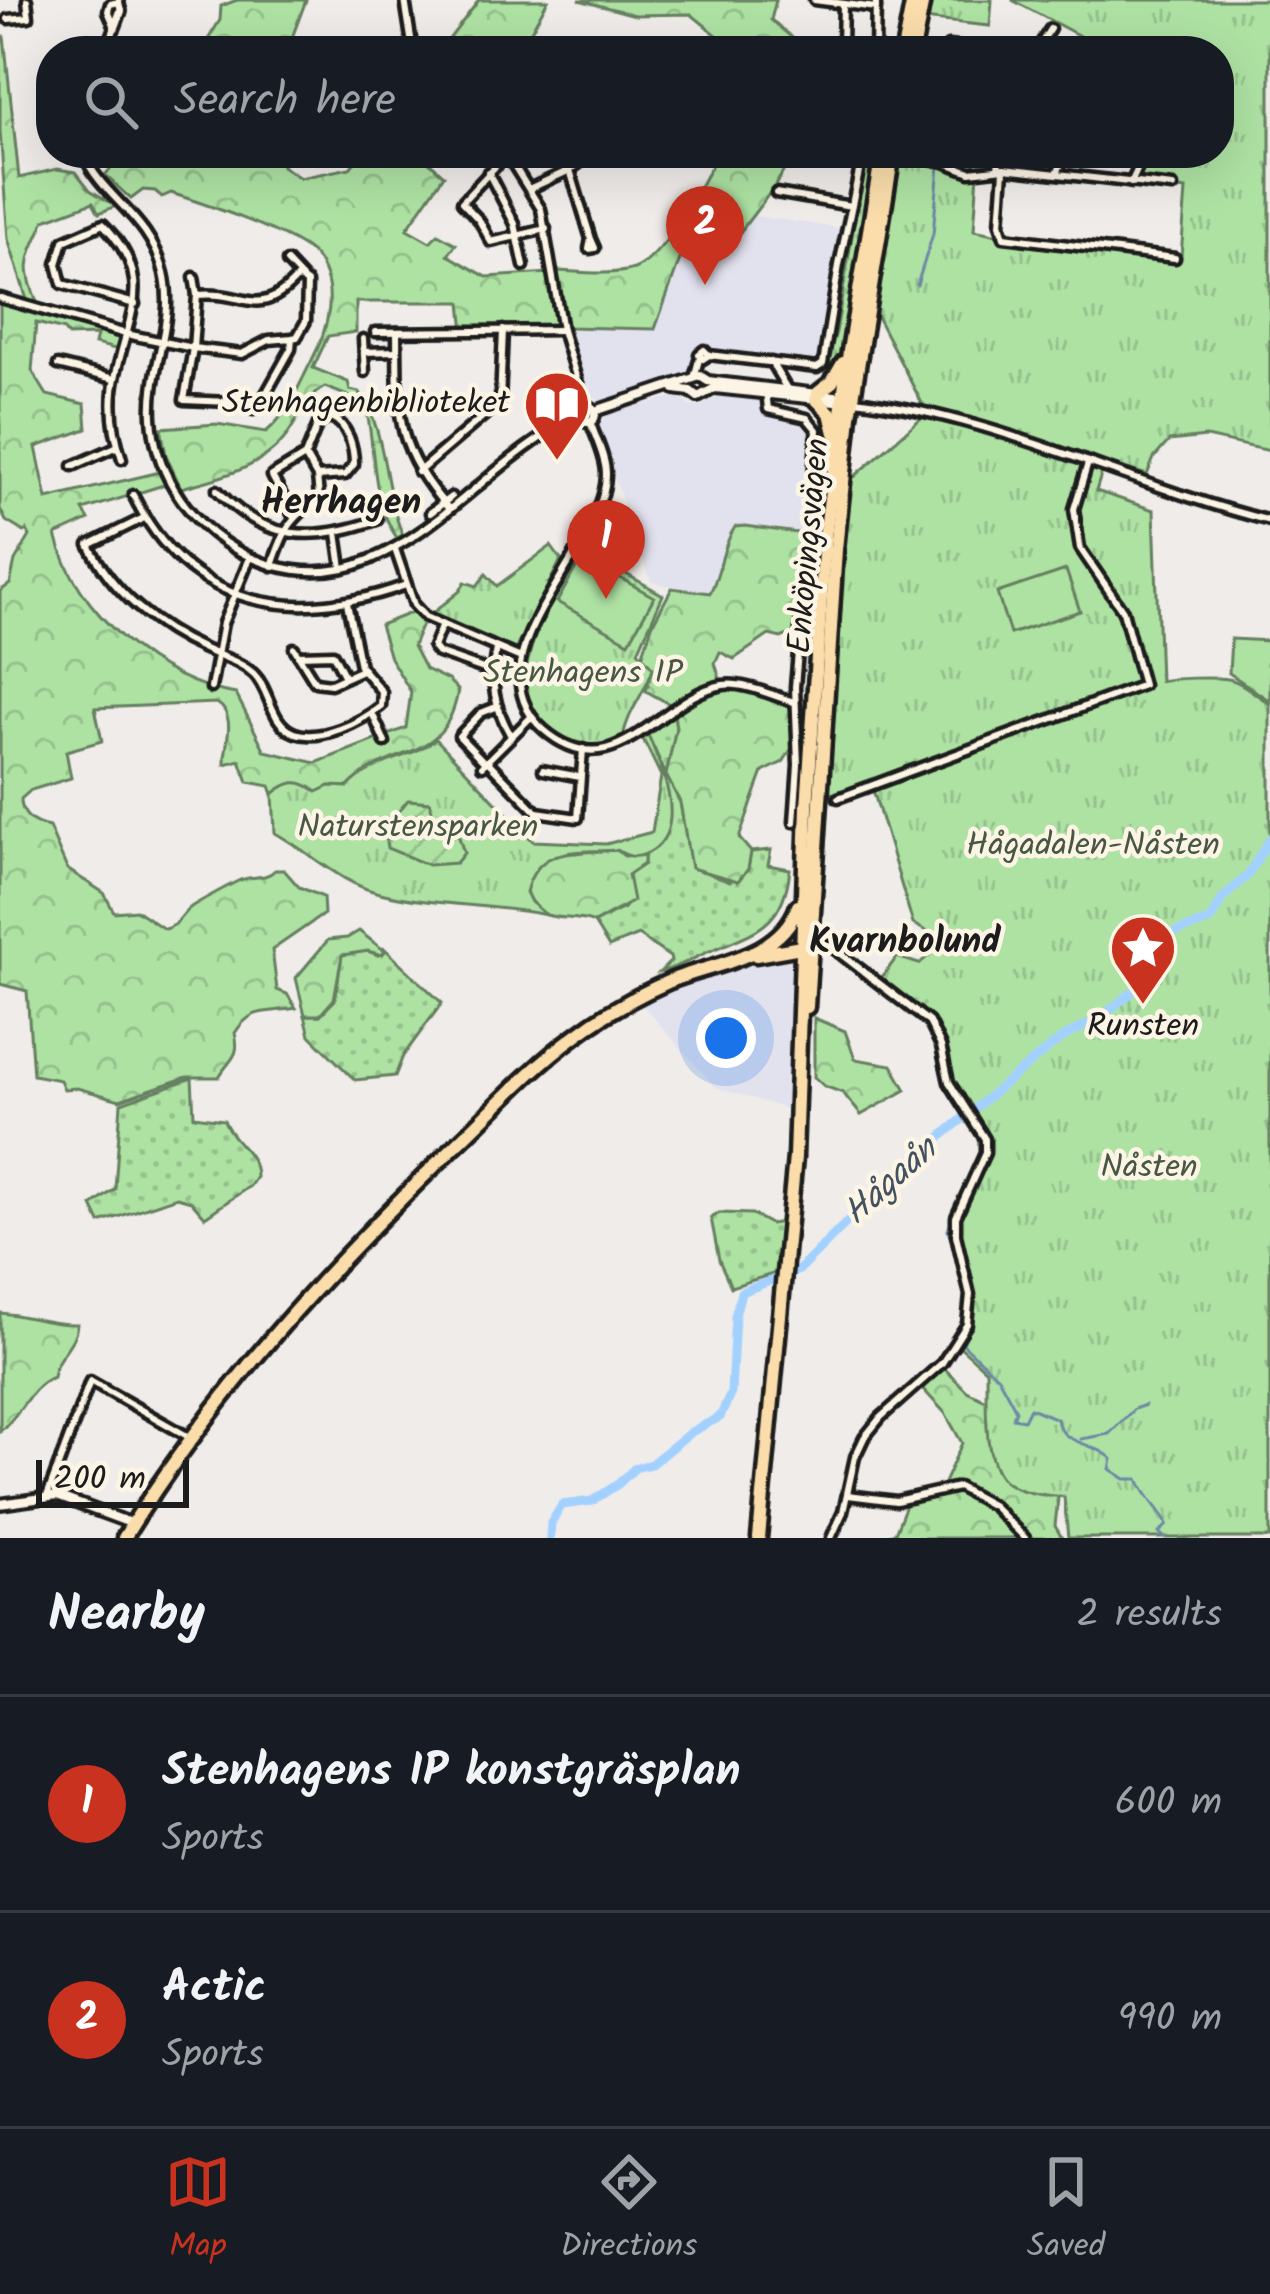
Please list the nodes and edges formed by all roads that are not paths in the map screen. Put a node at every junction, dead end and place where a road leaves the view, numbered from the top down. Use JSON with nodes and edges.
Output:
{"nodes":[{"id":1,"x":27,"y":0,"type":"edge"},
{"id":2,"x":405,"y":0,"type":"edge"},
{"id":3,"x":814,"y":0,"type":"edge"},
{"id":4,"x":913,"y":0,"type":"edge"},
{"id":5,"x":923,"y":0,"type":"edge"},
{"id":6,"x":113,"y":1,"type":"edge"},
{"id":7,"x":843,"y":4,"type":"junction"},
{"id":8,"x":876,"y":4,"type":"edge"},
{"id":9,"x":121,"y":11,"type":"joint"},
{"id":10,"x":8,"y":19,"type":"dead end"},
{"id":11,"x":115,"y":27,"type":"junction"},
{"id":12,"x":1050,"y":29,"type":"dead end"},
{"id":13,"x":112,"y":36,"type":"edge"},
{"id":14,"x":411,"y":36,"type":"edge"},
{"id":15,"x":842,"y":36,"type":"edge"},
{"id":16,"x":876,"y":36,"type":"edge"},
{"id":17,"x":905,"y":36,"type":"edge"},
{"id":18,"x":916,"y":36,"type":"edge"},
{"id":19,"x":1046,"y":36,"type":"edge"},
{"id":20,"x":92,"y":168,"type":"edge"},
{"id":21,"x":492,"y":168,"type":"edge"},
{"id":22,"x":517,"y":168,"type":"edge"},
{"id":23,"x":573,"y":168,"type":"edge"},
{"id":24,"x":860,"y":168,"type":"edge"},
{"id":25,"x":879,"y":168,"type":"edge"},
{"id":26,"x":892,"y":168,"type":"edge"},
{"id":27,"x":961,"y":168,"type":"edge"},
{"id":28,"x":1001,"y":168,"type":"junction"},
{"id":29,"x":1059,"y":168,"type":"edge"},
{"id":30,"x":1138,"y":168,"type":"edge"},
{"id":31,"x":570,"y":170,"type":"junction"},
{"id":32,"x":488,"y":172,"type":"junction"},
{"id":33,"x":1057,"y":173,"type":"junction"},
{"id":34,"x":1131,"y":183,"type":"junction"},
{"id":35,"x":531,"y":188,"type":"junction"},
{"id":36,"x":1173,"y":188,"type":"dead end"},
{"id":37,"x":776,"y":193,"type":"dead end"},
{"id":38,"x":850,"y":210,"type":"junction"},
{"id":39,"x":546,"y":229,"type":"junction"},
{"id":40,"x":519,"y":237,"type":"junction"},
{"id":41,"x":591,"y":239,"type":"dead end"},
{"id":42,"x":1175,"y":258,"type":"dead end"},
{"id":43,"x":287,"y":262,"type":"dead end"},
{"id":44,"x":524,"y":266,"type":"dead end"},
{"id":45,"x":194,"y":278,"type":"dead end"},
{"id":46,"x":302,"y":278,"type":"junction"},
{"id":47,"x":197,"y":295,"type":"junction"},
{"id":48,"x":0,"y":298,"type":"edge"},
{"id":49,"x":135,"y":304,"type":"junction"},
{"id":50,"x":503,"y":330,"type":"junction"},
{"id":51,"x":562,"y":330,"type":"junction"},
{"id":52,"x":375,"y":332,"type":"dead end"},
{"id":53,"x":397,"y":332,"type":"junction"},
{"id":54,"x":127,"y":334,"type":"junction"},
{"id":55,"x":292,"y":338,"type":"junction"},
{"id":56,"x":363,"y":340,"type":"dead end"},
{"id":57,"x":163,"y":343,"type":"junction"},
{"id":58,"x":193,"y":348,"type":"junction"},
{"id":59,"x":397,"y":351,"type":"junction"},
{"id":60,"x":849,"y":351,"type":"junction"},
{"id":61,"x":364,"y":352,"type":"junction"},
{"id":62,"x":771,"y":362,"type":"junction"},
{"id":63,"x":58,"y":364,"type":"dead end"},
{"id":64,"x":365,"y":372,"type":"dead end"},
{"id":65,"x":114,"y":379,"type":"junction"},
{"id":66,"x":856,"y":380,"type":"junction"},
{"id":67,"x":699,"y":383,"type":"junction"},
{"id":68,"x":787,"y":389,"type":"junction"},
{"id":69,"x":766,"y":390,"type":"junction"},
{"id":70,"x":817,"y":396,"type":"junction"},
{"id":71,"x":846,"y":400,"type":"junction"},
{"id":72,"x":888,"y":405,"type":"junction"},
{"id":73,"x":590,"y":408,"type":"junction"},
{"id":74,"x":579,"y":416,"type":"junction"},
{"id":75,"x":590,"y":421,"type":"junction"},
{"id":76,"x":837,"y":443,"type":"junction"},
{"id":77,"x":118,"y":446,"type":"junction"},
{"id":78,"x":305,"y":456,"type":"junction"},
{"id":79,"x":122,"y":459,"type":"dead end"},
{"id":80,"x":1088,"y":463,"type":"junction"},
{"id":81,"x":73,"y":466,"type":"dead end"},
{"id":82,"x":418,"y":472,"type":"junction"},
{"id":83,"x":317,"y":478,"type":"junction"},
{"id":84,"x":217,"y":490,"type":"dead end"},
{"id":85,"x":133,"y":495,"type":"dead end"},
{"id":86,"x":447,"y":503,"type":"junction"},
{"id":87,"x":430,"y":512,"type":"dead end"},
{"id":88,"x":293,"y":516,"type":"junction"},
{"id":89,"x":144,"y":518,"type":"junction"},
{"id":90,"x":377,"y":520,"type":"dead end"},
{"id":91,"x":1270,"y":521,"type":"edge"},
{"id":92,"x":283,"y":531,"type":"junction"},
{"id":93,"x":338,"y":533,"type":"junction"},
{"id":94,"x":395,"y":549,"type":"junction"},
{"id":95,"x":250,"y":558,"type":"junction"},
{"id":96,"x":272,"y":566,"type":"junction"},
{"id":97,"x":342,"y":568,"type":"junction"},
{"id":98,"x":406,"y":585,"type":"junction"},
{"id":99,"x":234,"y":594,"type":"junction"},
{"id":100,"x":347,"y":603,"type":"junction"},
{"id":101,"x":441,"y":627,"type":"junction"},
{"id":102,"x":496,"y":649,"type":"junction"},
{"id":103,"x":216,"y":654,"type":"junction"},
{"id":104,"x":521,"y":658,"type":"junction"},
{"id":105,"x":362,"y":670,"type":"junction"},
{"id":106,"x":492,"y":672,"type":"junction"},
{"id":107,"x":345,"y":677,"type":"junction"},
{"id":108,"x":314,"y":681,"type":"junction"},
{"id":109,"x":211,"y":688,"type":"dead end"},
{"id":110,"x":307,"y":690,"type":"dead end"},
{"id":111,"x":794,"y":702,"type":"junction"},
{"id":112,"x":496,"y":706,"type":"junction"},
{"id":113,"x":372,"y":713,"type":"junction"},
{"id":114,"x":531,"y":717,"type":"junction"},
{"id":115,"x":512,"y":736,"type":"junction"},
{"id":116,"x":385,"y":742,"type":"dead end"},
{"id":117,"x":583,"y":749,"type":"junction"},
{"id":118,"x":485,"y":761,"type":"junction"},
{"id":119,"x":543,"y":770,"type":"dead end"},
{"id":120,"x":580,"y":777,"type":"junction"},
{"id":121,"x":579,"y":798,"type":"junction"},
{"id":122,"x":838,"y":798,"type":"dead end"},
{"id":123,"x":573,"y":806,"type":"dead end"},
{"id":124,"x":794,"y":822,"type":"dead end"},
{"id":125,"x":804,"y":875,"type":"junction"},
{"id":126,"x":763,"y":946,"type":"junction"},
{"id":127,"x":806,"y":946,"type":"junction"},
{"id":128,"x":787,"y":952,"type":"junction"},
{"id":129,"x":743,"y":956,"type":"junction"},
{"id":130,"x":800,"y":965,"type":"junction"},
{"id":131,"x":797,"y":1121,"type":"junction"},
{"id":132,"x":192,"y":1439,"type":"junction"},
{"id":133,"x":848,"y":1495,"type":"junction"},
{"id":134,"x":47,"y":1496,"type":"junction"},
{"id":135,"x":0,"y":1504,"type":"edge"},
{"id":136,"x":133,"y":1524,"type":"junction"},
{"id":137,"x":124,"y":1538,"type":"edge"},
{"id":138,"x":759,"y":1538,"type":"edge"},
{"id":139,"x":831,"y":1538,"type":"edge"},
{"id":140,"x":1025,"y":1538,"type":"edge"}],
"edges":[{"from":1,"to":10,"type":"street"},
{"from":2,"to":14,"type":"street"},
{"from":3,"to":7,"type":"street"},
{"from":4,"to":17,"type":"main road"},
{"from":5,"to":18,"type":"main road"},
{"from":6,"to":9,"type":"street"},
{"from":6,"to":11,"type":"street"},
{"from":7,"to":8,"type":"street"},
{"from":7,"to":15,"type":"street"},
{"from":8,"to":16,"type":"street"},
{"from":9,"to":11,"type":"street"},
{"from":11,"to":13,"type":"street"},
{"from":12,"to":19,"type":"street"},
{"from":20,"to":57,"type":"street"},
{"from":21,"to":32,"type":"street"},
{"from":22,"to":35,"type":"street"},
{"from":23,"to":31,"type":"street"},
{"from":24,"to":38,"type":"street"},
{"from":25,"to":60,"type":"main road","name":"Enköpingsvägen"},
{"from":26,"to":66,"type":"main road","name":"Enköpingsvägen"},
{"from":27,"to":28,"type":"street"},
{"from":28,"to":33,"type":"street"},
{"from":28,"to":42,"type":"street"},
{"from":29,"to":33,"type":"street"},
{"from":30,"to":34,"type":"street"},
{"from":31,"to":35,"type":"street"},
{"from":31,"to":41,"type":"street"},
{"from":32,"to":40,"type":"street"},
{"from":32,"to":40,"type":"street"},
{"from":33,"to":34,"type":"street"},
{"from":34,"to":36,"type":"street"},
{"from":35,"to":39,"type":"street"},
{"from":37,"to":38,"type":"street"},
{"from":38,"to":62,"type":"street"},
{"from":39,"to":40,"type":"street"},
{"from":39,"to":51,"type":"street"},
{"from":40,"to":44,"type":"street"},
{"from":43,"to":46,"type":"street"},
{"from":45,"to":47,"type":"street"},
{"from":46,"to":47,"type":"street"},
{"from":46,"to":55,"type":"street"},
{"from":47,"to":58,"type":"street"},
{"from":48,"to":54,"type":"street"},
{"from":49,"to":49,"type":"street"},
{"from":49,"to":54,"type":"street"},
{"from":50,"to":51,"type":"street"},
{"from":50,"to":53,"type":"street"},
{"from":50,"to":82,"type":"street"},
{"from":51,"to":73,"type":"street"},
{"from":52,"to":53,"type":"street"},
{"from":53,"to":59,"type":"street"},
{"from":54,"to":57,"type":"street"},
{"from":54,"to":65,"type":"street"},
{"from":55,"to":58,"type":"street"},
{"from":55,"to":58,"type":"street"},
{"from":56,"to":61,"type":"street"},
{"from":57,"to":58,"type":"street"},
{"from":57,"to":95,"type":"street"},
{"from":59,"to":61,"type":"street"},
{"from":59,"to":82,"type":"street"},
{"from":60,"to":70,"type":"main road"},
{"from":60,"to":71,"type":"main road","name":"Enköpingsvägen"},
{"from":61,"to":64,"type":"street"},
{"from":62,"to":67,"type":"street"},
{"from":62,"to":68,"type":"street"},
{"from":63,"to":65,"type":"street"},
{"from":65,"to":77,"type":"street"},
{"from":66,"to":71,"type":"main road","name":"Enköpingsvägen"},
{"from":66,"to":72,"type":"street"},
{"from":67,"to":69,"type":"street"},
{"from":67,"to":73,"type":"street"},
{"from":68,"to":69,"type":"street"},
{"from":68,"to":70,"type":"street"},
{"from":69,"to":70,"type":"street"},
{"from":69,"to":111,"type":"street"},
{"from":70,"to":71,"type":"street"},
{"from":70,"to":76,"type":"main road"},
{"from":71,"to":72,"type":"street"},
{"from":71,"to":76,"type":"main road","name":"Enköpingsvägen"},
{"from":71,"to":127,"type":"main road","name":"Enköpingsvägen"},
{"from":72,"to":80,"type":"street"},
{"from":73,"to":74,"type":"street"},
{"from":73,"to":75,"type":"street"},
{"from":74,"to":75,"type":"street"},
{"from":74,"to":86,"type":"street"},
{"from":75,"to":104,"type":"street"},
{"from":76,"to":125,"type":"main road","name":"Enköpingsvägen"},
{"from":77,"to":79,"type":"street"},
{"from":77,"to":81,"type":"street"},
{"from":78,"to":83,"type":"street"},
{"from":78,"to":83,"type":"street"},
{"from":78,"to":88,"type":"street"},
{"from":80,"to":91,"type":"street"},
{"from":80,"to":122,"type":"street"},
{"from":82,"to":86,"type":"street"},
{"from":83,"to":88,"type":"street"},
{"from":84,"to":92,"type":"street"},
{"from":85,"to":89,"type":"street"},
{"from":86,"to":87,"type":"street"},
{"from":86,"to":94,"type":"street"},
{"from":88,"to":92,"type":"street"},
{"from":89,"to":99,"type":"street"},
{"from":89,"to":103,"type":"street"},
{"from":90,"to":93,"type":"street"},
{"from":92,"to":93,"type":"street"},
{"from":92,"to":96,"type":"street"},
{"from":93,"to":97,"type":"street"},
{"from":94,"to":97,"type":"street"},
{"from":94,"to":98,"type":"street"},
{"from":95,"to":96,"type":"street"},
{"from":95,"to":99,"type":"street"},
{"from":96,"to":97,"type":"street"},
{"from":98,"to":100,"type":"street"},
{"from":98,"to":101,"type":"street"},
{"from":99,"to":100,"type":"street"},
{"from":99,"to":103,"type":"street"},
{"from":100,"to":105,"type":"street"},
{"from":101,"to":102,"type":"street"},
{"from":101,"to":106,"type":"street"},
{"from":102,"to":104,"type":"street"},
{"from":102,"to":106,"type":"street"},
{"from":103,"to":109,"type":"street"},
{"from":103,"to":113,"type":"street"},
{"from":104,"to":114,"type":"street"},
{"from":105,"to":107,"type":"street"},
{"from":105,"to":113,"type":"street"},
{"from":106,"to":112,"type":"street"},
{"from":107,"to":108,"type":"street"},
{"from":107,"to":108,"type":"street"},
{"from":108,"to":110,"type":"street"},
{"from":111,"to":117,"type":"street"},
{"from":111,"to":124,"type":"street"},
{"from":112,"to":115,"type":"street"},
{"from":112,"to":118,"type":"street"},
{"from":113,"to":116,"type":"street"},
{"from":114,"to":115,"type":"street"},
{"from":114,"to":117,"type":"street"},
{"from":115,"to":118,"type":"street"},
{"from":117,"to":120,"type":"street"},
{"from":118,"to":121,"type":"street"},
{"from":119,"to":120,"type":"street"},
{"from":120,"to":121,"type":"street"},
{"from":121,"to":123,"type":"street"},
{"from":125,"to":126,"type":"main road"},
{"from":125,"to":127,"type":"main road","name":"Enköpingsvägen"},
{"from":126,"to":127,"type":"main road"},
{"from":126,"to":129,"type":"main road"},
{"from":127,"to":128,"type":"main road"},
{"from":127,"to":130,"type":"main road"},
{"from":127,"to":131,"type":"main road"},
{"from":127,"to":133,"type":"street"},
{"from":128,"to":129,"type":"main road"},
{"from":128,"to":130,"type":"main road"},
{"from":129,"to":132,"type":"main road"},
{"from":130,"to":131,"type":"main road"},
{"from":131,"to":138,"type":"main road"},
{"from":132,"to":134,"type":"street"},
{"from":132,"to":136,"type":"main road"},
{"from":133,"to":139,"type":"street"},
{"from":133,"to":140,"type":"street"},
{"from":134,"to":135,"type":"street"},
{"from":134,"to":136,"type":"street"},
{"from":136,"to":137,"type":"main road"}]}
